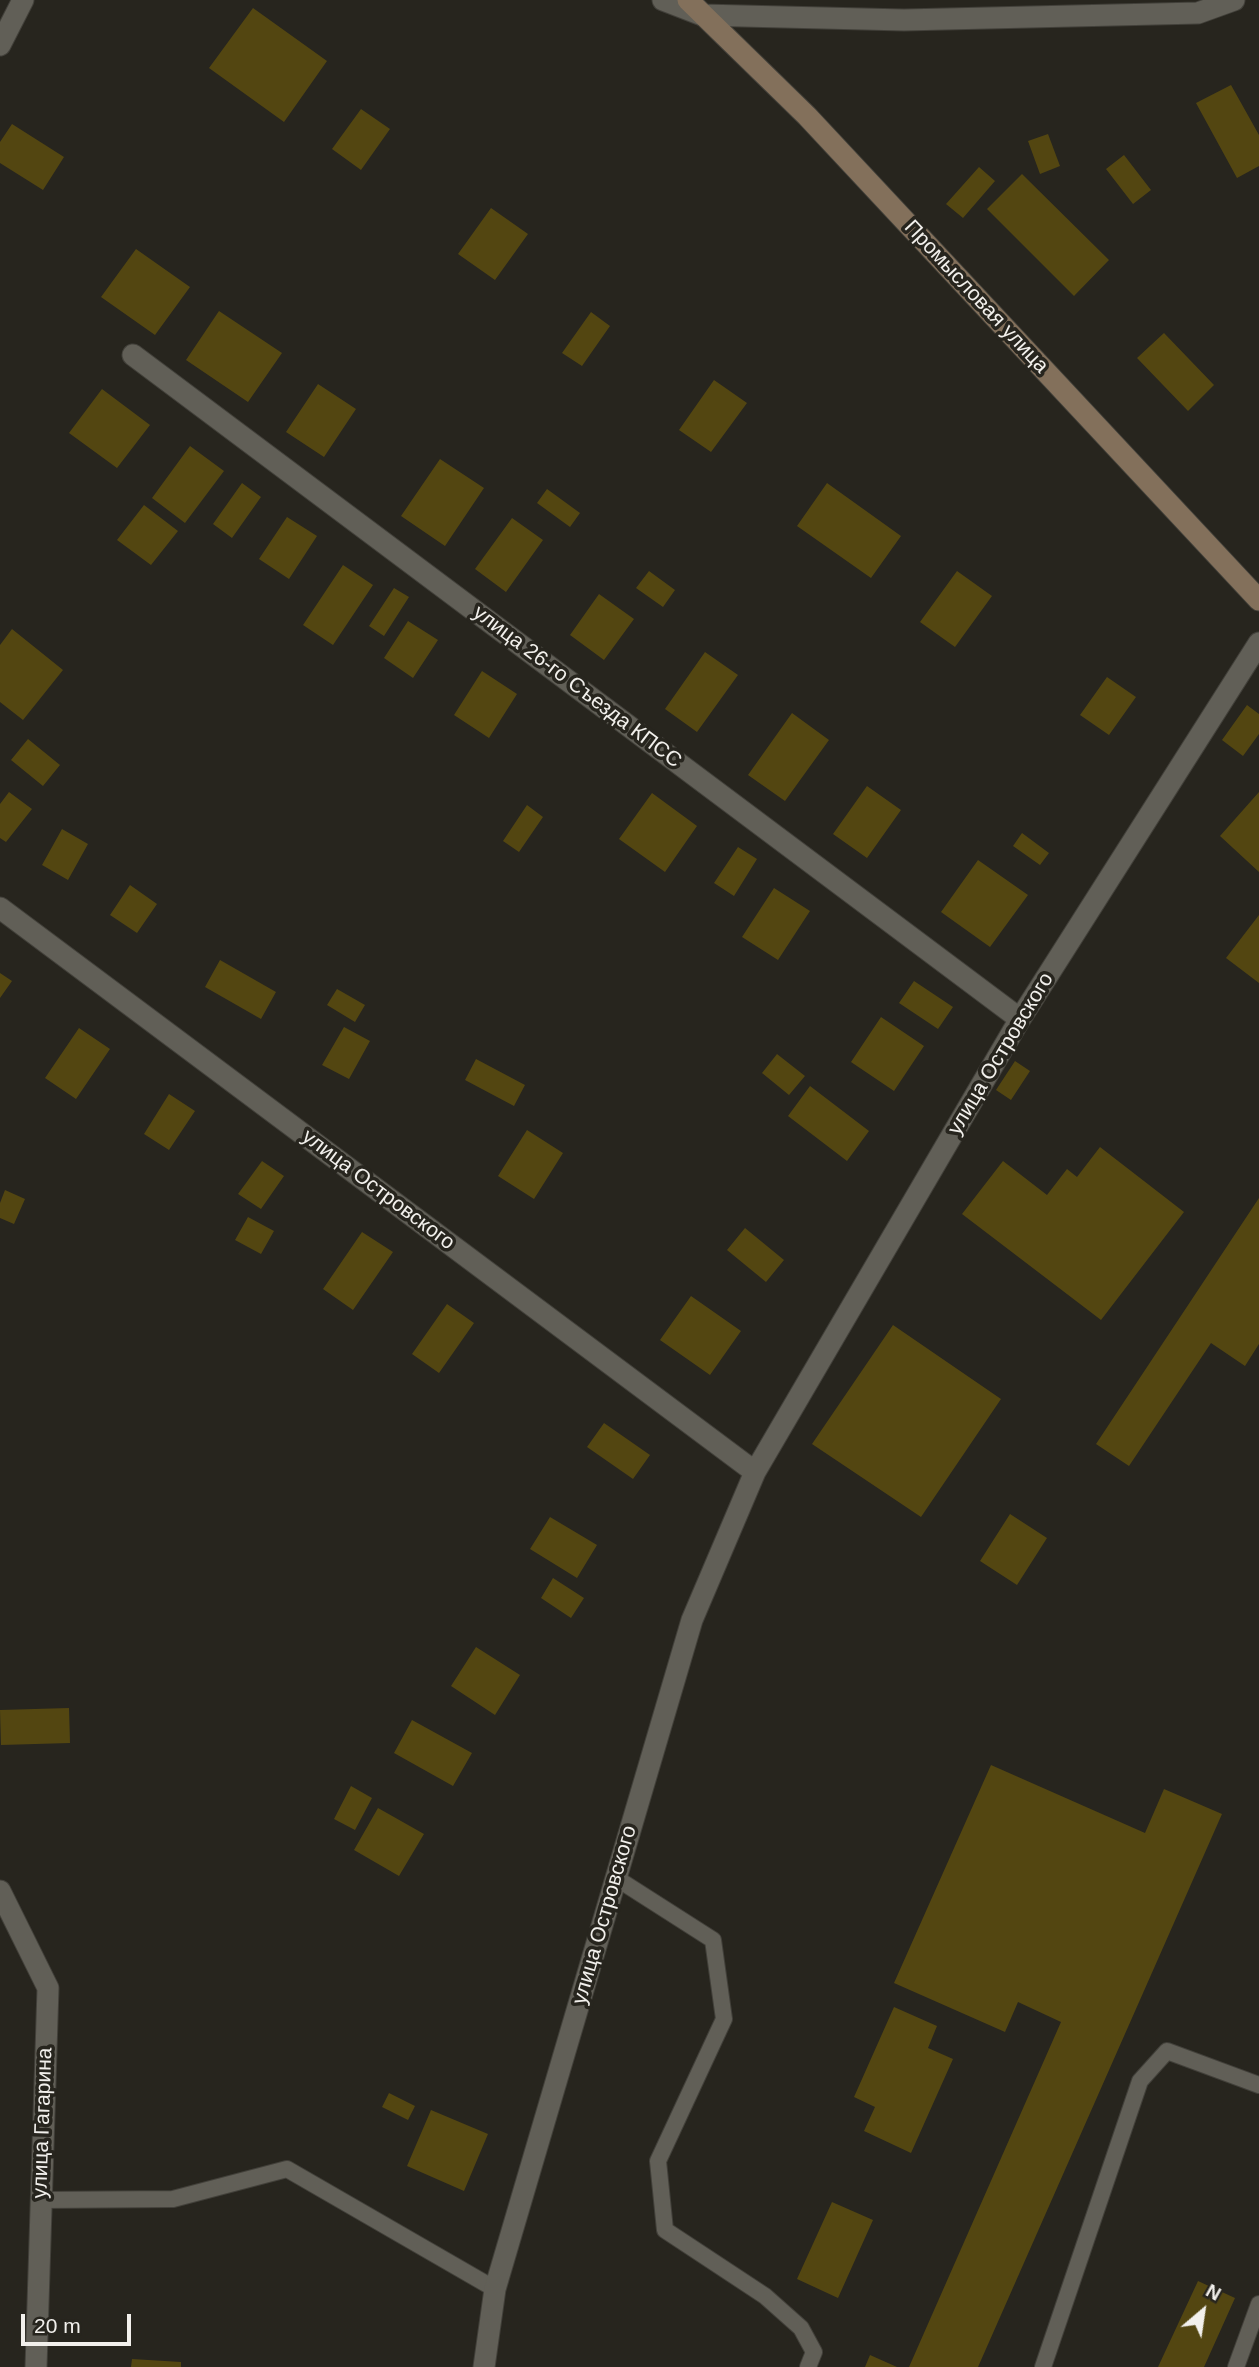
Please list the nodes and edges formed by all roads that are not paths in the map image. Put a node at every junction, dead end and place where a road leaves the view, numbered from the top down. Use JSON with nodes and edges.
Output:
{"nodes":[{"id":1,"x":23,"y":0,"type":"edge"},
{"id":2,"x":663,"y":0,"type":"edge"},
{"id":3,"x":1234,"y":0,"type":"edge"},
{"id":4,"x":695,"y":7,"type":"edge"},
{"id":5,"x":0,"y":45,"type":"edge"},
{"id":6,"x":133,"y":355,"type":"dead end"},
{"id":7,"x":1259,"y":600,"type":"edge"},
{"id":8,"x":1259,"y":643,"type":"edge"},
{"id":9,"x":0,"y":908,"type":"edge"},
{"id":10,"x":1020,"y":1019,"type":"junction"},
{"id":11,"x":755,"y":1472,"type":"junction"},
{"id":12,"x":616,"y":1878,"type":"junction"},
{"id":13,"x":0,"y":1891,"type":"edge"},
{"id":14,"x":1259,"y":2085,"type":"edge"},
{"id":15,"x":40,"y":2200,"type":"junction"},
{"id":16,"x":495,"y":2289,"type":"junction"},
{"id":17,"x":1259,"y":2304,"type":"edge"},
{"id":18,"x":36,"y":2367,"type":"edge"},
{"id":19,"x":484,"y":2367,"type":"edge"},
{"id":20,"x":808,"y":2367,"type":"edge"},
{"id":21,"x":1043,"y":2367,"type":"edge"},
{"id":22,"x":1236,"y":2367,"type":"edge"}],
"edges":[{"from":1,"to":5,"type":"street"},
{"from":2,"to":4,"type":"street"},
{"from":3,"to":4,"type":"street"},
{"from":4,"to":7,"type":"main road","name":"Промысловая улица"},
{"from":6,"to":10,"type":"street","name":"улица 26-го Съезда КПСС"},
{"from":8,"to":10,"type":"street","name":"улица Островского"},
{"from":9,"to":11,"type":"street","name":"улица Островского"},
{"from":10,"to":11,"type":"street","name":"улица Островского"},
{"from":11,"to":12,"type":"street","name":"улица Островского"},
{"from":12,"to":16,"type":"street","name":"улица Островского"},
{"from":12,"to":20,"type":"lane"},
{"from":13,"to":15,"type":"street","name":"улица Гагарина"},
{"from":14,"to":21,"type":"lane"},
{"from":15,"to":16,"type":"lane"},
{"from":15,"to":18,"type":"street","name":"улица Гагарина"},
{"from":16,"to":19,"type":"street","name":"улица Островского"},
{"from":17,"to":22,"type":"lane"}]}
